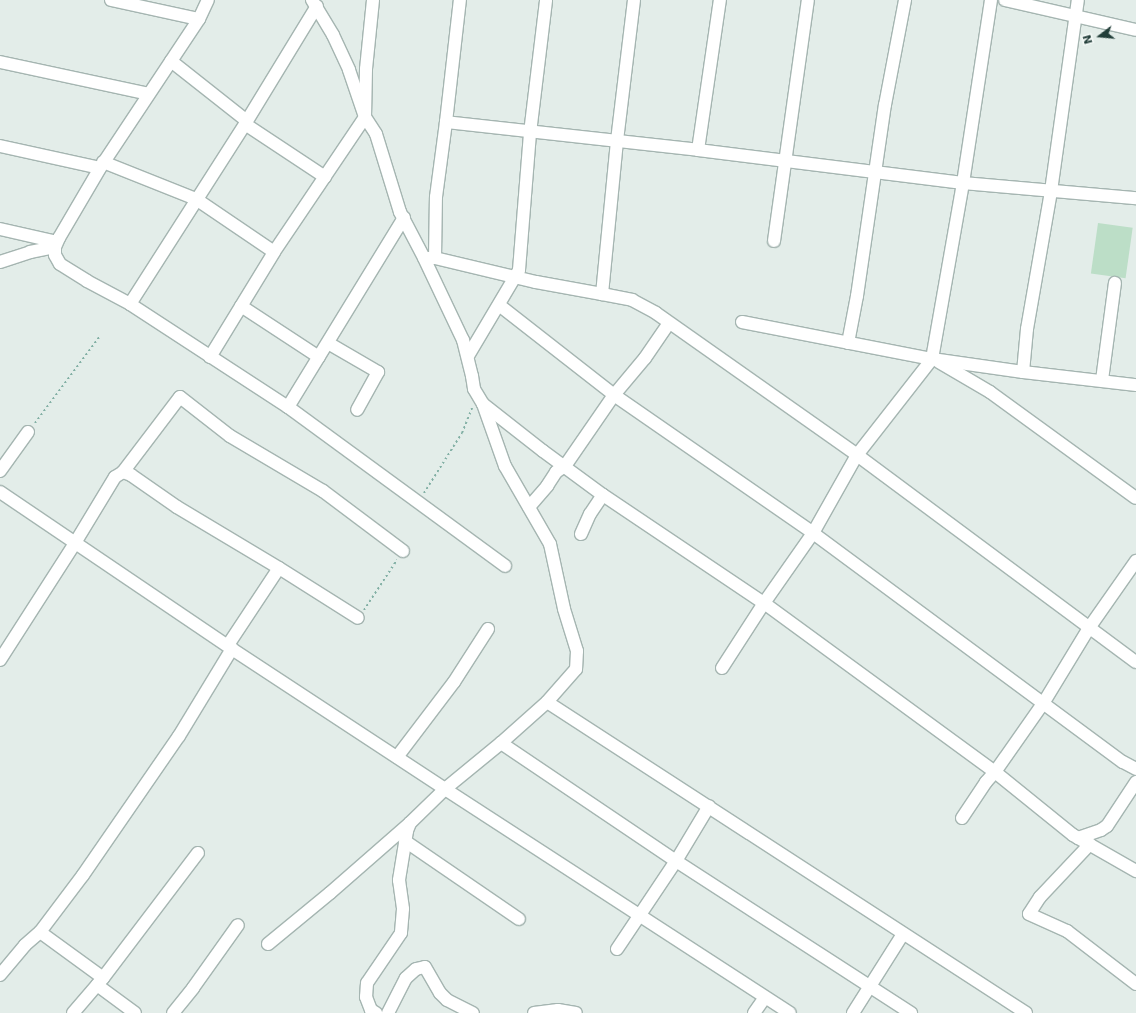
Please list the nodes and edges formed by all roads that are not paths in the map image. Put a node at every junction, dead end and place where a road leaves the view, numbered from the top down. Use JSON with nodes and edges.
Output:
{"nodes":[{"id":1,"x":111,"y":0,"type":"edge"},
{"id":2,"x":208,"y":0,"type":"edge"},
{"id":3,"x":373,"y":0,"type":"edge"},
{"id":4,"x":460,"y":0,"type":"edge"},
{"id":5,"x":546,"y":0,"type":"edge"},
{"id":6,"x":634,"y":0,"type":"edge"},
{"id":7,"x":720,"y":0,"type":"edge"},
{"id":8,"x":808,"y":0,"type":"edge"},
{"id":9,"x":905,"y":0,"type":"edge"},
{"id":10,"x":991,"y":0,"type":"edge"},
{"id":11,"x":1005,"y":0,"type":"edge"},
{"id":12,"x":1078,"y":0,"type":"edge"},
{"id":13,"x":314,"y":3,"type":"edge"},
{"id":14,"x":1076,"y":16,"type":"junction"},
{"id":15,"x":199,"y":19,"type":"junction"},
{"id":16,"x":1136,"y":30,"type":"edge"},
{"id":17,"x":171,"y":61,"type":"junction"},
{"id":18,"x":0,"y":62,"type":"edge"},
{"id":19,"x":149,"y":94,"type":"junction"},
{"id":20,"x":365,"y":117,"type":"junction"},
{"id":21,"x":446,"y":122,"type":"junction"},
{"id":22,"x":246,"y":123,"type":"junction"},
{"id":23,"x":530,"y":133,"type":"junction"},
{"id":24,"x":617,"y":141,"type":"junction"},
{"id":25,"x":0,"y":146,"type":"edge"},
{"id":26,"x":698,"y":150,"type":"junction"},
{"id":27,"x":787,"y":161,"type":"junction"},
{"id":28,"x":102,"y":165,"type":"junction"},
{"id":29,"x":876,"y":172,"type":"junction"},
{"id":30,"x":324,"y":177,"type":"junction"},
{"id":31,"x":963,"y":183,"type":"junction"},
{"id":32,"x":1051,"y":191,"type":"junction"},
{"id":33,"x":1136,"y":194,"type":"edge"},
{"id":34,"x":1136,"y":198,"type":"edge"},
{"id":35,"x":196,"y":200,"type":"junction"},
{"id":36,"x":404,"y":218,"type":"junction"},
{"id":37,"x":0,"y":229,"type":"edge"},
{"id":38,"x":774,"y":241,"type":"dead end"},
{"id":39,"x":56,"y":248,"type":"junction"},
{"id":40,"x":274,"y":252,"type":"junction"},
{"id":41,"x":429,"y":258,"type":"junction"},
{"id":42,"x":0,"y":262,"type":"edge"},
{"id":43,"x":516,"y":277,"type":"junction"},
{"id":44,"x":1115,"y":283,"type":"dead end"},
{"id":45,"x":602,"y":294,"type":"junction"},
{"id":46,"x":130,"y":304,"type":"junction"},
{"id":47,"x":499,"y":305,"type":"junction"},
{"id":48,"x":241,"y":306,"type":"junction"},
{"id":49,"x":742,"y":322,"type":"dead end"},
{"id":50,"x":669,"y":323,"type":"junction"},
{"id":51,"x":328,"y":343,"type":"junction"},
{"id":52,"x":848,"y":343,"type":"junction"},
{"id":53,"x":468,"y":356,"type":"junction"},
{"id":54,"x":210,"y":357,"type":"junction"},
{"id":55,"x":319,"y":357,"type":"junction"},
{"id":56,"x":932,"y":359,"type":"junction"},
{"id":57,"x":1023,"y":372,"type":"junction"},
{"id":58,"x":1102,"y":380,"type":"junction"},
{"id":59,"x":1136,"y":385,"type":"edge"},
{"id":60,"x":614,"y":395,"type":"junction"},
{"id":61,"x":484,"y":404,"type":"junction"},
{"id":62,"x":288,"y":407,"type":"junction"},
{"id":63,"x":357,"y":410,"type":"dead end"},
{"id":64,"x":28,"y":432,"type":"road end"},
{"id":65,"x":857,"y":455,"type":"junction"},
{"id":66,"x":565,"y":466,"type":"junction"},
{"id":67,"x":0,"y":471,"type":"edge"},
{"id":68,"x":123,"y":472,"type":"junction"},
{"id":69,"x":0,"y":492,"type":"edge"},
{"id":70,"x":604,"y":495,"type":"junction"},
{"id":71,"x":1136,"y":498,"type":"edge"},
{"id":72,"x":529,"y":507,"type":"junction"},
{"id":73,"x":813,"y":533,"type":"junction"},
{"id":74,"x":581,"y":534,"type":"dead end"},
{"id":75,"x":75,"y":543,"type":"junction"},
{"id":76,"x":403,"y":551,"type":"road end"},
{"id":77,"x":1136,"y":561,"type":"edge"},
{"id":78,"x":505,"y":566,"type":"dead end"},
{"id":79,"x":278,"y":568,"type":"junction"},
{"id":80,"x":764,"y":603,"type":"junction"},
{"id":81,"x":358,"y":618,"type":"road end"},
{"id":82,"x":488,"y":628,"type":"dead end"},
{"id":83,"x":1089,"y":628,"type":"junction"},
{"id":84,"x":230,"y":647,"type":"junction"},
{"id":85,"x":0,"y":660,"type":"edge"},
{"id":86,"x":1136,"y":662,"type":"edge"},
{"id":87,"x":722,"y":668,"type":"dead end"},
{"id":88,"x":547,"y":702,"type":"junction"},
{"id":89,"x":1044,"y":702,"type":"junction"},
{"id":90,"x":501,"y":744,"type":"junction"},
{"id":91,"x":397,"y":757,"type":"junction"},
{"id":92,"x":1136,"y":769,"type":"edge"},
{"id":93,"x":995,"y":772,"type":"junction"},
{"id":94,"x":1136,"y":782,"type":"edge"},
{"id":95,"x":445,"y":788,"type":"junction"},
{"id":96,"x":709,"y":806,"type":"junction"},
{"id":97,"x":962,"y":818,"type":"dead end"},
{"id":98,"x":410,"y":823,"type":"junction"},
{"id":99,"x":1078,"y":838,"type":"junction"},
{"id":100,"x":405,"y":841,"type":"junction"},
{"id":101,"x":1090,"y":844,"type":"junction"},
{"id":102,"x":198,"y":853,"type":"dead end"},
{"id":103,"x":676,"y":861,"type":"junction"},
{"id":104,"x":1136,"y":871,"type":"edge"},
{"id":105,"x":638,"y":915,"type":"junction"},
{"id":106,"x":519,"y":919,"type":"dead end"},
{"id":107,"x":238,"y":925,"type":"dead end"},
{"id":108,"x":40,"y":932,"type":"junction"},
{"id":109,"x":903,"y":934,"type":"junction"},
{"id":110,"x":268,"y":944,"type":"dead end"},
{"id":111,"x":617,"y":949,"type":"dead end"},
{"id":112,"x":0,"y":974,"type":"edge"},
{"id":113,"x":100,"y":982,"type":"junction"},
{"id":114,"x":1136,"y":984,"type":"edge"},
{"id":115,"x":870,"y":987,"type":"junction"},
{"id":116,"x":765,"y":997,"type":"junction"},
{"id":117,"x":73,"y":1013,"type":"edge"},
{"id":118,"x":135,"y":1013,"type":"edge"},
{"id":119,"x":173,"y":1013,"type":"edge"},
{"id":120,"x":376,"y":1013,"type":"edge"},
{"id":121,"x":388,"y":1013,"type":"edge"},
{"id":122,"x":473,"y":1013,"type":"edge"},
{"id":123,"x":534,"y":1013,"type":"edge"},
{"id":124,"x":576,"y":1013,"type":"edge"},
{"id":125,"x":754,"y":1013,"type":"edge"},
{"id":126,"x":790,"y":1013,"type":"edge"},
{"id":127,"x":853,"y":1013,"type":"edge"},
{"id":128,"x":911,"y":1013,"type":"edge"},
{"id":129,"x":1026,"y":1013,"type":"edge"}],
"edges":[{"from":1,"to":15,"type":"street"},
{"from":2,"to":15,"type":"street"},
{"from":3,"to":20,"type":"street"},
{"from":4,"to":21,"type":"street"},
{"from":5,"to":23,"type":"street"},
{"from":6,"to":24,"type":"street"},
{"from":7,"to":26,"type":"street"},
{"from":8,"to":27,"type":"street"},
{"from":9,"to":29,"type":"street"},
{"from":10,"to":31,"type":"street"},
{"from":11,"to":14,"type":"street"},
{"from":12,"to":14,"type":"street"},
{"from":13,"to":20,"type":"street"},
{"from":13,"to":22,"type":"street"},
{"from":14,"to":16,"type":"street"},
{"from":14,"to":32,"type":"street"},
{"from":15,"to":17,"type":"street"},
{"from":17,"to":19,"type":"street"},
{"from":17,"to":22,"type":"street"},
{"from":18,"to":19,"type":"street"},
{"from":19,"to":28,"type":"street"},
{"from":20,"to":30,"type":"street"},
{"from":20,"to":36,"type":"street"},
{"from":21,"to":23,"type":"street"},
{"from":21,"to":41,"type":"street"},
{"from":22,"to":30,"type":"street"},
{"from":22,"to":35,"type":"street"},
{"from":23,"to":24,"type":"street"},
{"from":23,"to":43,"type":"street"},
{"from":24,"to":26,"type":"street"},
{"from":24,"to":45,"type":"street"},
{"from":25,"to":28,"type":"street"},
{"from":26,"to":27,"type":"street"},
{"from":27,"to":29,"type":"street"},
{"from":27,"to":38,"type":"street"},
{"from":28,"to":35,"type":"street"},
{"from":28,"to":39,"type":"street"},
{"from":29,"to":31,"type":"street"},
{"from":29,"to":52,"type":"street"},
{"from":30,"to":40,"type":"street"},
{"from":31,"to":32,"type":"street"},
{"from":31,"to":56,"type":"street"},
{"from":32,"to":34,"type":"street"},
{"from":32,"to":57,"type":"street"},
{"from":33,"to":34,"type":"street"},
{"from":35,"to":40,"type":"street"},
{"from":35,"to":46,"type":"street"},
{"from":36,"to":41,"type":"street"},
{"from":36,"to":51,"type":"street"},
{"from":37,"to":39,"type":"street"},
{"from":39,"to":42,"type":"street"},
{"from":39,"to":46,"type":"street"},
{"from":40,"to":48,"type":"street"},
{"from":41,"to":43,"type":"street"},
{"from":41,"to":53,"type":"street"},
{"from":43,"to":45,"type":"street"},
{"from":43,"to":47,"type":"street"},
{"from":44,"to":58,"type":"street"},
{"from":45,"to":50,"type":"street"},
{"from":46,"to":54,"type":"street"},
{"from":47,"to":53,"type":"street"},
{"from":47,"to":60,"type":"street"},
{"from":48,"to":54,"type":"street"},
{"from":48,"to":55,"type":"street"},
{"from":49,"to":52,"type":"street"},
{"from":50,"to":60,"type":"street"},
{"from":50,"to":65,"type":"street"},
{"from":51,"to":55,"type":"street"},
{"from":51,"to":63,"type":"street"},
{"from":52,"to":56,"type":"street"},
{"from":53,"to":61,"type":"street"},
{"from":54,"to":62,"type":"street"},
{"from":55,"to":62,"type":"street"},
{"from":56,"to":57,"type":"street"},
{"from":56,"to":65,"type":"street"},
{"from":56,"to":71,"type":"street"},
{"from":57,"to":58,"type":"street"},
{"from":58,"to":59,"type":"street"},
{"from":60,"to":66,"type":"street"},
{"from":60,"to":73,"type":"street"},
{"from":61,"to":66,"type":"street"},
{"from":61,"to":72,"type":"street"},
{"from":62,"to":78,"type":"street"},
{"from":64,"to":67,"type":"street"},
{"from":65,"to":73,"type":"street"},
{"from":65,"to":83,"type":"street"},
{"from":66,"to":70,"type":"street"},
{"from":66,"to":72,"type":"street"},
{"from":68,"to":75,"type":"street"},
{"from":68,"to":76,"type":"street"},
{"from":68,"to":79,"type":"street"},
{"from":69,"to":75,"type":"street"},
{"from":70,"to":74,"type":"street"},
{"from":70,"to":80,"type":"street"},
{"from":72,"to":88,"type":"street"},
{"from":73,"to":80,"type":"street"},
{"from":73,"to":89,"type":"street"},
{"from":75,"to":84,"type":"street"},
{"from":75,"to":85,"type":"street"},
{"from":77,"to":83,"type":"street"},
{"from":79,"to":81,"type":"street"},
{"from":79,"to":84,"type":"street"},
{"from":80,"to":87,"type":"street"},
{"from":80,"to":93,"type":"street"},
{"from":82,"to":91,"type":"street"},
{"from":83,"to":86,"type":"street"},
{"from":83,"to":89,"type":"street"},
{"from":84,"to":91,"type":"street"},
{"from":84,"to":108,"type":"street"},
{"from":88,"to":90,"type":"street"},
{"from":88,"to":96,"type":"street"},
{"from":89,"to":92,"type":"street"},
{"from":89,"to":93,"type":"street"},
{"from":90,"to":95,"type":"street"},
{"from":90,"to":103,"type":"street"},
{"from":91,"to":95,"type":"street"},
{"from":93,"to":97,"type":"street"},
{"from":93,"to":99,"type":"street"},
{"from":94,"to":99,"type":"street"},
{"from":95,"to":98,"type":"street"},
{"from":95,"to":105,"type":"street"},
{"from":96,"to":103,"type":"street"},
{"from":96,"to":109,"type":"street"},
{"from":98,"to":100,"type":"street"},
{"from":98,"to":110,"type":"street"},
{"from":99,"to":101,"type":"street"},
{"from":100,"to":106,"type":"street"},
{"from":100,"to":120,"type":"street"},
{"from":101,"to":104,"type":"street"},
{"from":101,"to":114,"type":"street"},
{"from":102,"to":113,"type":"street"},
{"from":103,"to":105,"type":"street"},
{"from":103,"to":115,"type":"street"},
{"from":105,"to":111,"type":"street"},
{"from":105,"to":116,"type":"street"},
{"from":107,"to":119,"type":"street"},
{"from":108,"to":112,"type":"street"},
{"from":108,"to":113,"type":"street"},
{"from":109,"to":115,"type":"street"},
{"from":109,"to":129,"type":"street"},
{"from":113,"to":117,"type":"street"},
{"from":113,"to":118,"type":"street"},
{"from":115,"to":127,"type":"street"},
{"from":115,"to":128,"type":"street"},
{"from":116,"to":125,"type":"street"},
{"from":116,"to":126,"type":"street"},
{"from":121,"to":122,"type":"street"},
{"from":123,"to":124,"type":"street"}]}
